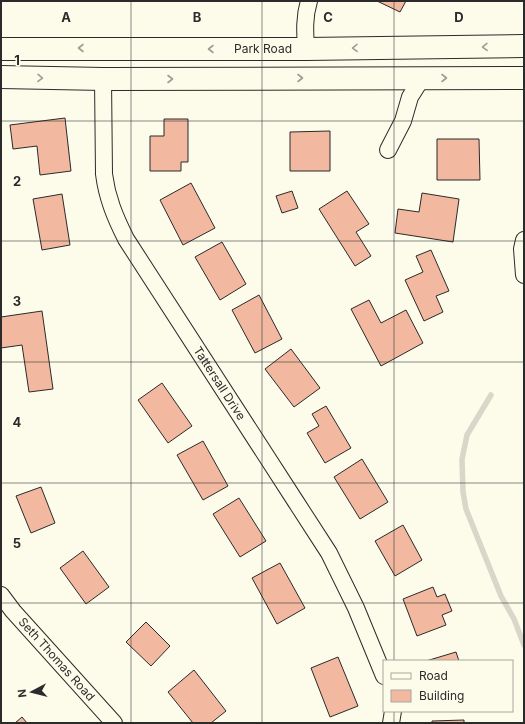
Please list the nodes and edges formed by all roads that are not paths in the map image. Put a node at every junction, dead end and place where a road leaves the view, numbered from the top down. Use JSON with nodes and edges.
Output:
{"nodes":[{"id":1,"x":309,"y":1,"type":"edge"},
{"id":2,"x":524,"y":46,"type":"edge"},
{"id":3,"x":1,"y":49,"type":"edge"},
{"id":4,"x":306,"y":49,"type":"junction"},
{"id":5,"x":1,"y":78,"type":"edge"},
{"id":6,"x":422,"y":78,"type":"junction"},
{"id":7,"x":524,"y":78,"type":"edge"},
{"id":8,"x":103,"y":79,"type":"junction"},
{"id":9,"x":388,"y":150,"type":"dead end"},
{"id":10,"x":524,"y":240,"type":"edge"},
{"id":11,"x":524,"y":275,"type":"edge"},
{"id":12,"x":1,"y":595,"type":"edge"},
{"id":13,"x":383,"y":674,"type":"edge"},
{"id":14,"x":393,"y":712,"type":"edge"},
{"id":15,"x":114,"y":723,"type":"edge"},
{"id":16,"x":391,"y":723,"type":"edge"}],
"edges":[{"from":1,"to":4,"type":"street"},
{"from":2,"to":4,"type":"main road","name":"Park Road","one_way":true},
{"from":4,"to":3,"type":"main road","name":"Park Road","one_way":true},
{"from":5,"to":8,"type":"main road","one_way":true},
{"from":6,"to":7,"type":"main road","one_way":true},
{"from":8,"to":6,"type":"main road","one_way":true},
{"from":6,"to":9,"type":"street"},
{"from":8,"to":13,"type":"street","name":"Tattersall Drive"},
{"from":10,"to":11,"type":"street"},
{"from":12,"to":15,"type":"street","name":"Seth Thomas Road"},
{"from":14,"to":16,"type":"street"}]}
